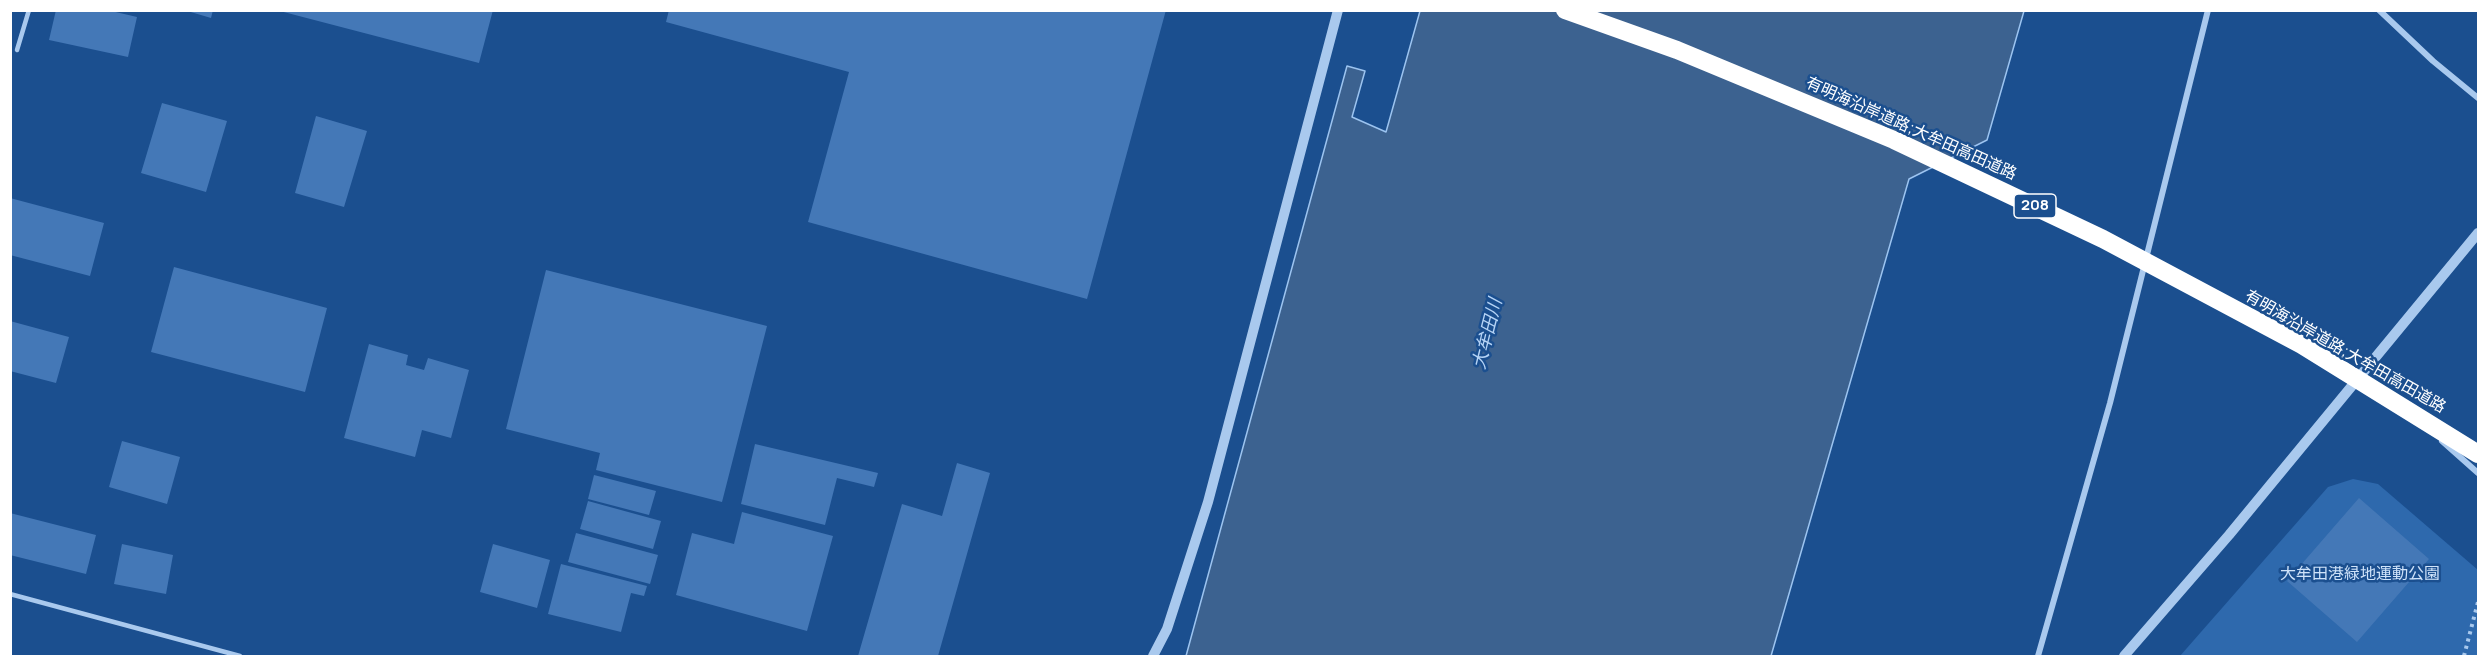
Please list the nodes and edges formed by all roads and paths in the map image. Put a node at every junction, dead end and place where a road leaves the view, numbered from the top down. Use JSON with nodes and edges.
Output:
{"nodes":[{"id":1,"x":29,"y":10,"type":"edge"},
{"id":2,"x":1338,"y":10,"type":"edge"},
{"id":3,"x":1565,"y":10,"type":"edge"},
{"id":4,"x":2208,"y":10,"type":"edge"},
{"id":5,"x":2379,"y":10,"type":"edge"},
{"id":6,"x":17,"y":50,"type":"dead end"},
{"id":7,"x":2478,"y":98,"type":"edge"},
{"id":8,"x":2478,"y":233,"type":"edge"},
{"id":9,"x":2365,"y":373,"type":"junction"},
{"id":10,"x":2478,"y":454,"type":"edge"},
{"id":11,"x":2478,"y":473,"type":"edge"},
{"id":12,"x":10,"y":594,"type":"edge"},
{"id":13,"x":2478,"y":602,"type":"edge"},
{"id":14,"x":240,"y":657,"type":"edge"},
{"id":15,"x":1153,"y":657,"type":"edge"},
{"id":16,"x":2038,"y":657,"type":"edge"},
{"id":17,"x":2124,"y":657,"type":"edge"},
{"id":18,"x":2464,"y":657,"type":"edge"}],
"edges":[{"from":1,"to":6,"type":"lane"},
{"from":2,"to":15,"type":"street"},
{"from":3,"to":10,"type":"highway","name":"有明海沿岸道路;大牟田高田道路","number":"208"},
{"from":4,"to":16,"type":"street"},
{"from":5,"to":7,"type":"street"},
{"from":8,"to":9,"type":"street"},
{"from":9,"to":11,"type":"street"},
{"from":9,"to":17,"type":"street"},
{"from":12,"to":14,"type":"lane"},
{"from":13,"to":18,"type":"path"}]}
